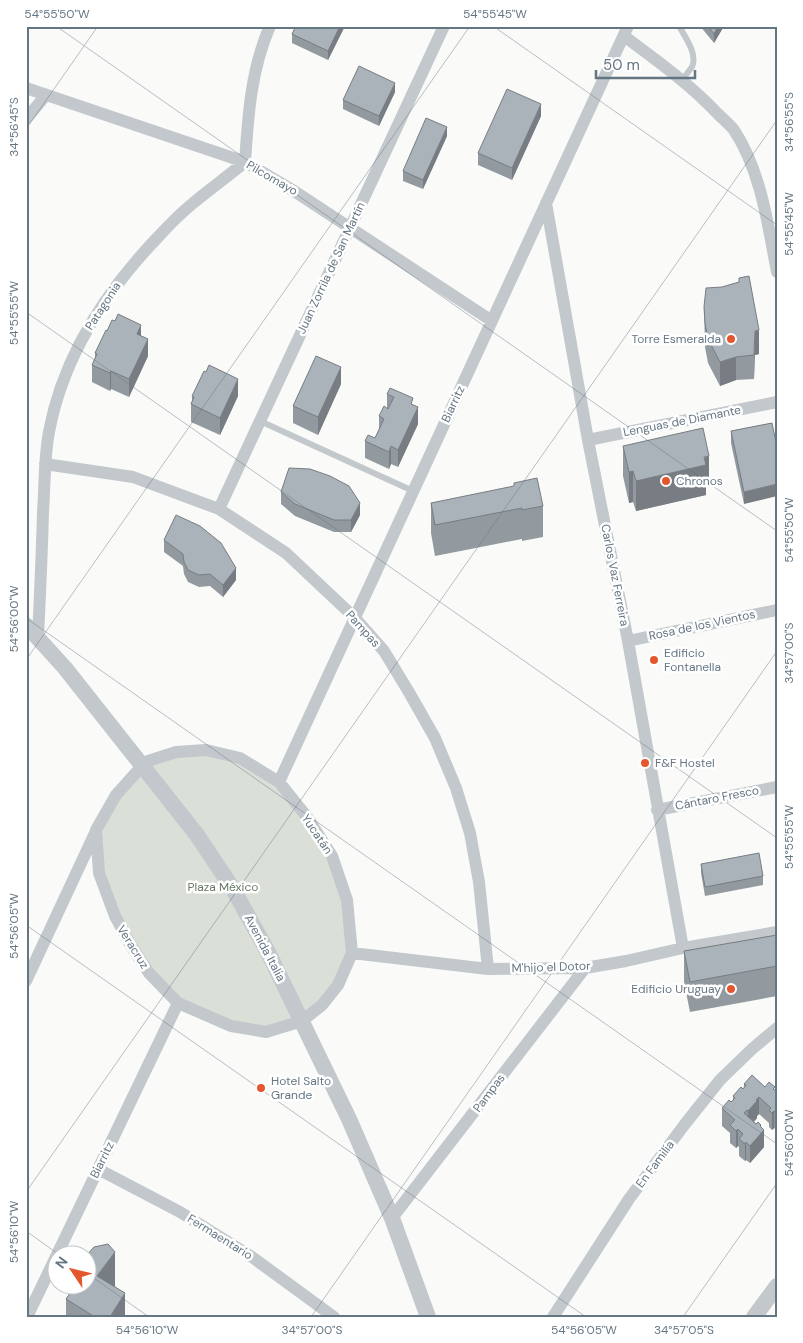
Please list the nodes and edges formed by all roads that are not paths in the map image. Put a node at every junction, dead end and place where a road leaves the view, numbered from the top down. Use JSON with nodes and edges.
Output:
{"nodes":[{"id":1,"x":270,"y":26,"type":"edge"},
{"id":2,"x":444,"y":26,"type":"edge"},
{"id":3,"x":679,"y":26,"type":"edge"},
{"id":4,"x":626,"y":31,"type":"edge"},
{"id":5,"x":682,"y":80,"type":"junction"},
{"id":6,"x":26,"y":88,"type":"edge"},
{"id":7,"x":46,"y":95,"type":"junction"},
{"id":8,"x":26,"y":119,"type":"edge"},
{"id":9,"x":246,"y":162,"type":"junction"},
{"id":10,"x":546,"y":203,"type":"junction"},
{"id":11,"x":771,"y":204,"type":"edge"},
{"id":12,"x":350,"y":228,"type":"junction"},
{"id":13,"x":777,"y":272,"type":"edge"},
{"id":14,"x":492,"y":320,"type":"junction"},
{"id":15,"x":777,"y":402,"type":"edge"},
{"id":16,"x":260,"y":421,"type":"junction"},
{"id":17,"x":588,"y":440,"type":"junction"},
{"id":18,"x":46,"y":464,"type":"junction"},
{"id":19,"x":413,"y":490,"type":"junction"},
{"id":20,"x":219,"y":509,"type":"junction"},
{"id":21,"x":777,"y":610,"type":"edge"},
{"id":22,"x":354,"y":617,"type":"junction"},
{"id":23,"x":26,"y":625,"type":"edge"},
{"id":24,"x":38,"y":637,"type":"junction"},
{"id":25,"x":628,"y":641,"type":"junction"},
{"id":26,"x":142,"y":766,"type":"junction"},
{"id":27,"x":279,"y":782,"type":"junction"},
{"id":28,"x":777,"y":787,"type":"edge"},
{"id":29,"x":658,"y":810,"type":"junction"},
{"id":30,"x":96,"y":830,"type":"junction"},
{"id":31,"x":777,"y":932,"type":"edge"},
{"id":32,"x":683,"y":948,"type":"junction"},
{"id":33,"x":352,"y":953,"type":"junction"},
{"id":34,"x":585,"y":968,"type":"junction"},
{"id":35,"x":488,"y":969,"type":"junction"},
{"id":36,"x":26,"y":981,"type":"edge"},
{"id":37,"x":178,"y":1003,"type":"junction"},
{"id":38,"x":302,"y":1021,"type":"junction"},
{"id":39,"x":777,"y":1028,"type":"edge"},
{"id":40,"x":98,"y":1169,"type":"junction"},
{"id":41,"x":392,"y":1218,"type":"junction"},
{"id":42,"x":777,"y":1286,"type":"edge"},
{"id":43,"x":27,"y":1317,"type":"edge"},
{"id":44,"x":334,"y":1317,"type":"edge"},
{"id":45,"x":428,"y":1317,"type":"edge"},
{"id":46,"x":553,"y":1317,"type":"edge"},
{"id":47,"x":754,"y":1317,"type":"edge"}],
"edges":[{"from":1,"to":9,"type":"street"},
{"from":2,"to":12,"type":"street","name":"Juan Zorrila de San Martín"},
{"from":3,"to":5,"type":"lane"},
{"from":4,"to":5,"type":"street"},
{"from":4,"to":10,"type":"street","name":"Biarritz"},
{"from":5,"to":11,"type":"street"},
{"from":6,"to":7,"type":"street","name":"Pilcomayo"},
{"from":7,"to":8,"type":"street"},
{"from":7,"to":9,"type":"street","name":"Pilcomayo"},
{"from":9,"to":12,"type":"street","name":"Pilcomayo"},
{"from":9,"to":18,"type":"street","name":"Patagonia"},
{"from":10,"to":14,"type":"street","name":"Biarritz"},
{"from":10,"to":17,"type":"street","name":"Carlos Vaz Ferreira"},
{"from":11,"to":13,"type":"street"},
{"from":12,"to":14,"type":"street","name":"Pilcomayo"},
{"from":12,"to":16,"type":"street","name":"Juan Zorrila de San Martín"},
{"from":14,"to":19,"type":"street","name":"Biarritz"},
{"from":15,"to":17,"type":"street","name":"Lenguas de Diamante"},
{"from":16,"to":19,"type":"lane"},
{"from":16,"to":20,"type":"street","name":"Juan Zorrila de San Martín"},
{"from":17,"to":25,"type":"street","name":"Carlos Vaz Ferreira"},
{"from":18,"to":20,"type":"street","name":"Pampas"},
{"from":18,"to":24,"type":"street","name":"Patagonia"},
{"from":19,"to":22,"type":"street","name":"Biarritz"},
{"from":20,"to":22,"type":"street","name":"Pampas"},
{"from":21,"to":25,"type":"street","name":"Rosa de los Vientos"},
{"from":22,"to":27,"type":"street","name":"Biarritz"},
{"from":22,"to":35,"type":"street","name":"Pampas"},
{"from":23,"to":24,"type":"street","name":"Avenida Italia"},
{"from":24,"to":26,"type":"street","name":"Avenida Italia"},
{"from":25,"to":29,"type":"street","name":"Carlos Vaz Ferreira"},
{"from":26,"to":27,"type":"street","name":"Yucatán"},
{"from":26,"to":30,"type":"street"},
{"from":26,"to":38,"type":"street","name":"Avenida Italia"},
{"from":27,"to":33,"type":"street","name":"Yucatán"},
{"from":28,"to":29,"type":"street","name":"Cántaro Fresco"},
{"from":29,"to":32,"type":"street","name":"Carlos Vaz Ferreira"},
{"from":30,"to":36,"type":"street"},
{"from":30,"to":37,"type":"street","name":"Veracruz"},
{"from":31,"to":32,"type":"street","name":"M'hijo el Dotor"},
{"from":32,"to":34,"type":"street","name":"M'hijo el Dotor"},
{"from":33,"to":35,"type":"street","name":"M'hijo el Dotor"},
{"from":33,"to":38,"type":"street","name":"Yucatán"},
{"from":34,"to":35,"type":"street","name":"M'hijo el Dotor"},
{"from":34,"to":41,"type":"street","name":"Pampas"},
{"from":37,"to":38,"type":"street","name":"Veracruz"},
{"from":37,"to":40,"type":"street","name":"Biarritz"},
{"from":38,"to":41,"type":"street","name":"Avenida Italia"},
{"from":39,"to":46,"type":"street","name":"En Familia"},
{"from":40,"to":43,"type":"street","name":"Biarritz"},
{"from":40,"to":44,"type":"street","name":"Fermaentario"},
{"from":41,"to":45,"type":"street","name":"Avenida Italia"},
{"from":42,"to":47,"type":"street"}]}
